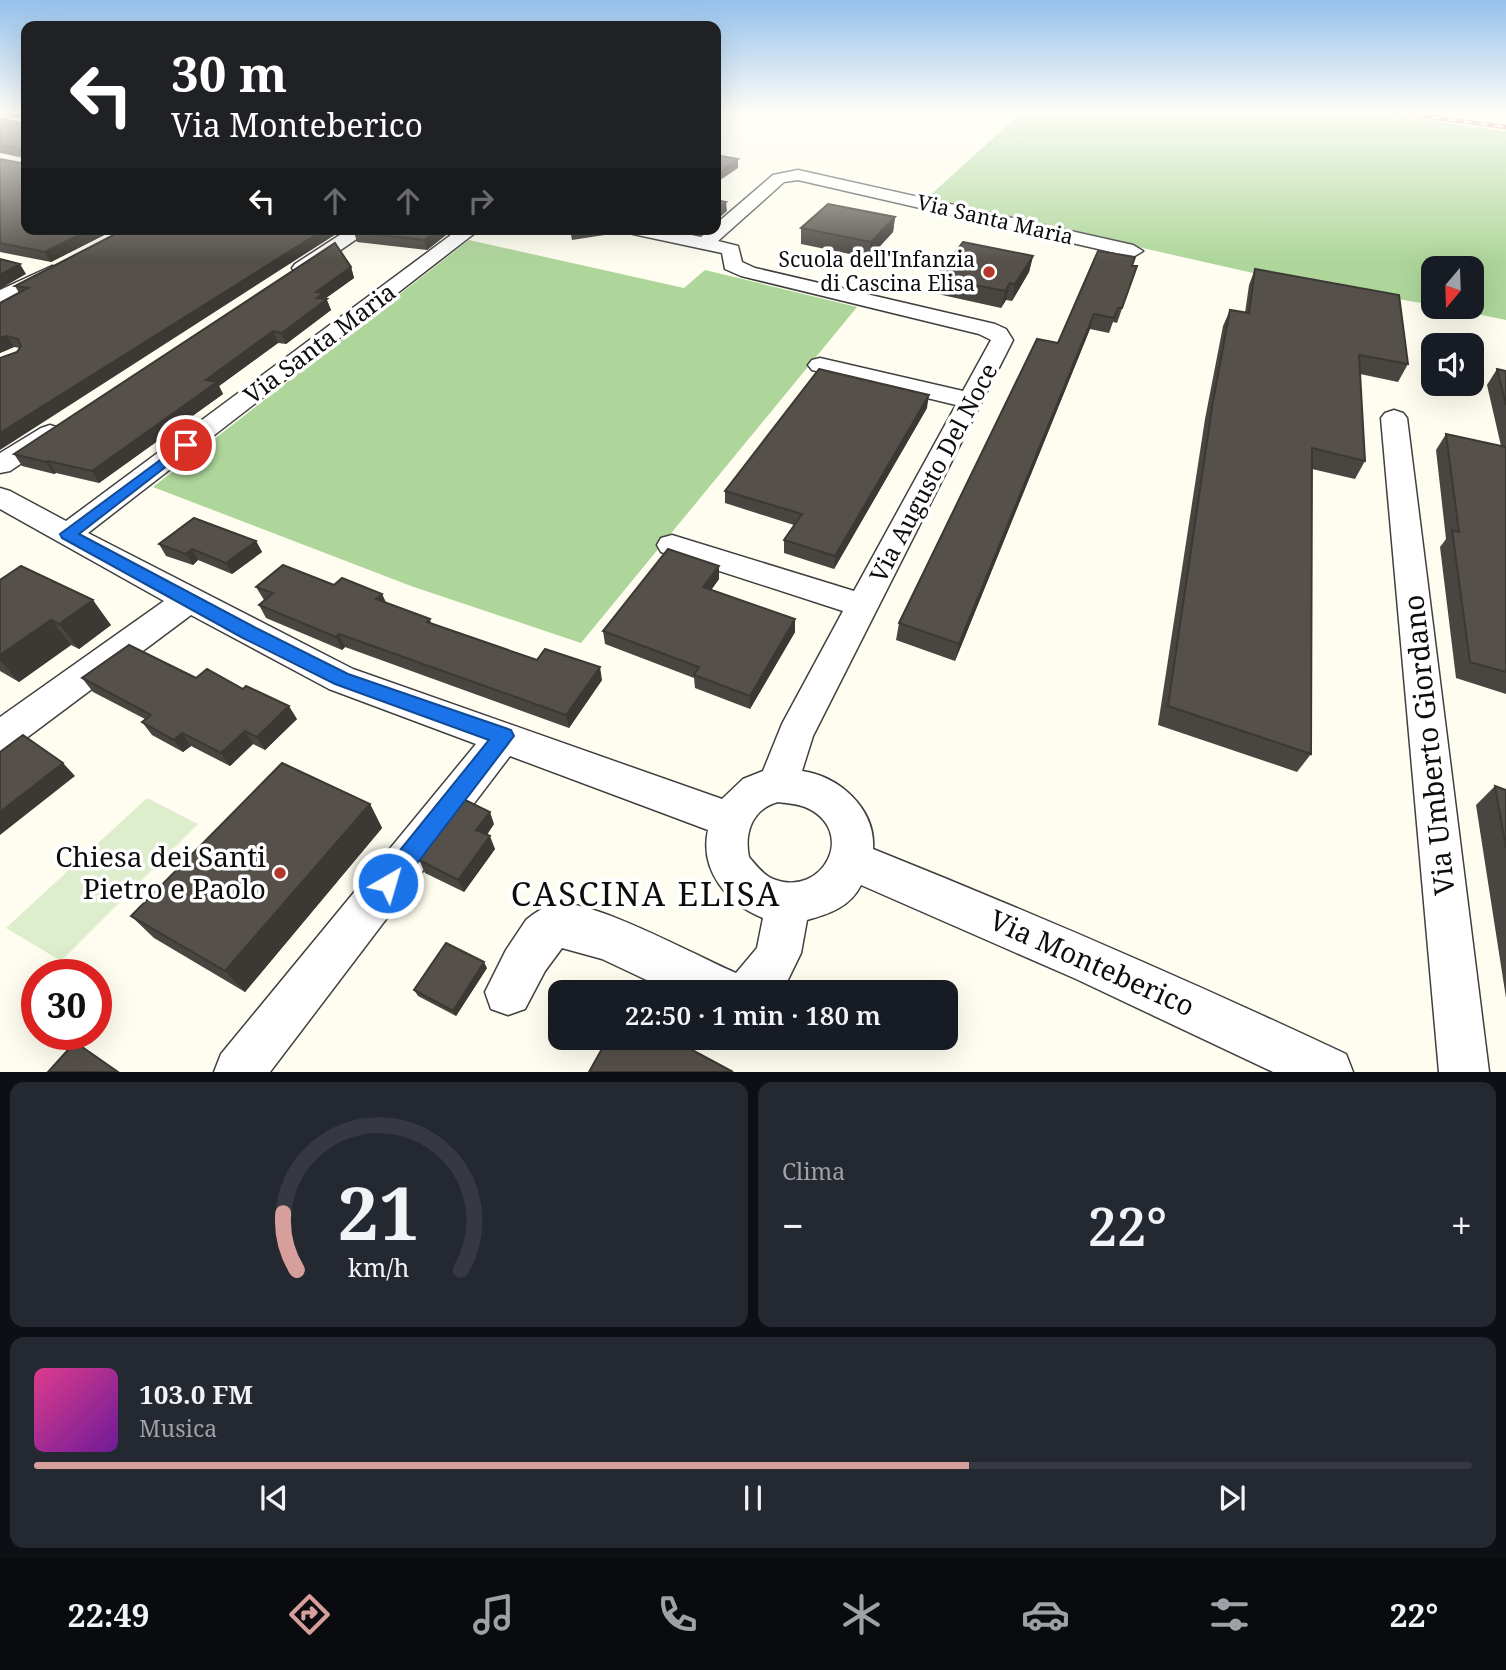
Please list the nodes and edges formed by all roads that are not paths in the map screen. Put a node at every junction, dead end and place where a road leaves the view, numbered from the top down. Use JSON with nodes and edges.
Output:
{"nodes":[{"id":1,"x":721,"y":229,"type":"edge"},
{"id":2,"x":353,"y":235,"type":"edge"},
{"id":3,"x":463,"y":235,"type":"edge"},
{"id":4,"x":664,"y":235,"type":"edge"},
{"id":5,"x":714,"y":235,"type":"edge"},
{"id":6,"x":705,"y":243,"type":"junction"},
{"id":7,"x":1133,"y":251,"type":"dead end"},
{"id":8,"x":27,"y":265,"type":"edge"},
{"id":9,"x":280,"y":283,"type":"edge"},
{"id":10,"x":0,"y":298,"type":"edge"},
{"id":11,"x":820,"y":365,"type":"dead end"},
{"id":12,"x":972,"y":401,"type":"junction"},
{"id":13,"x":1394,"y":418,"type":"dead end"},
{"id":14,"x":70,"y":420,"type":"edge"},
{"id":15,"x":0,"y":465,"type":"edge"},
{"id":16,"x":5,"y":506,"type":"edge"},
{"id":17,"x":68,"y":534,"type":"junction"},
{"id":18,"x":672,"y":545,"type":"dead end"},
{"id":19,"x":189,"y":600,"type":"junction"},
{"id":20,"x":864,"y":606,"type":"junction"},
{"id":21,"x":504,"y":736,"type":"junction"},
{"id":22,"x":0,"y":737,"type":"edge"},
{"id":23,"x":778,"y":785,"type":"junction"},
{"id":24,"x":730,"y":820,"type":"junction"},
{"id":25,"x":852,"y":861,"type":"junction"},
{"id":26,"x":786,"y":903,"type":"junction"},
{"id":27,"x":694,"y":980,"type":"edge"},
{"id":28,"x":764,"y":980,"type":"edge"},
{"id":29,"x":508,"y":992,"type":"dead end"},
{"id":30,"x":239,"y":1072,"type":"edge"},
{"id":31,"x":1328,"y":1072,"type":"edge"},
{"id":32,"x":1464,"y":1072,"type":"edge"}],
"edges":[{"from":1,"to":7,"type":"street","name":"Via Santa Maria"},
{"from":2,"to":9,"type":"street"},
{"from":3,"to":17,"type":"street","name":"Via Santa Maria"},
{"from":4,"to":6,"type":"street"},
{"from":5,"to":6,"type":"street","name":"Via Santa Maria"},
{"from":6,"to":12,"type":"street","name":"Via Augusto Del Noce"},
{"from":8,"to":10,"type":"street"},
{"from":11,"to":12,"type":"street"},
{"from":12,"to":20,"type":"street","name":"Via Augusto Del Noce"},
{"from":13,"to":32,"type":"street","name":"Via Umberto Giordano"},
{"from":14,"to":15,"type":"street"},
{"from":16,"to":17,"type":"street"},
{"from":17,"to":19,"type":"street"},
{"from":18,"to":20,"type":"street"},
{"from":19,"to":21,"type":"street"},
{"from":19,"to":22,"type":"street"},
{"from":20,"to":23,"type":"street","name":"Via Augusto Del Noce"},
{"from":21,"to":24,"type":"street"},
{"from":21,"to":30,"type":"street"},
{"from":23,"to":24,"type":"street"},
{"from":23,"to":25,"type":"street"},
{"from":24,"to":26,"type":"street"},
{"from":25,"to":26,"type":"street"},
{"from":25,"to":31,"type":"street","name":"Via Monteberico"},
{"from":26,"to":28,"type":"street"},
{"from":27,"to":29,"type":"street"}]}
